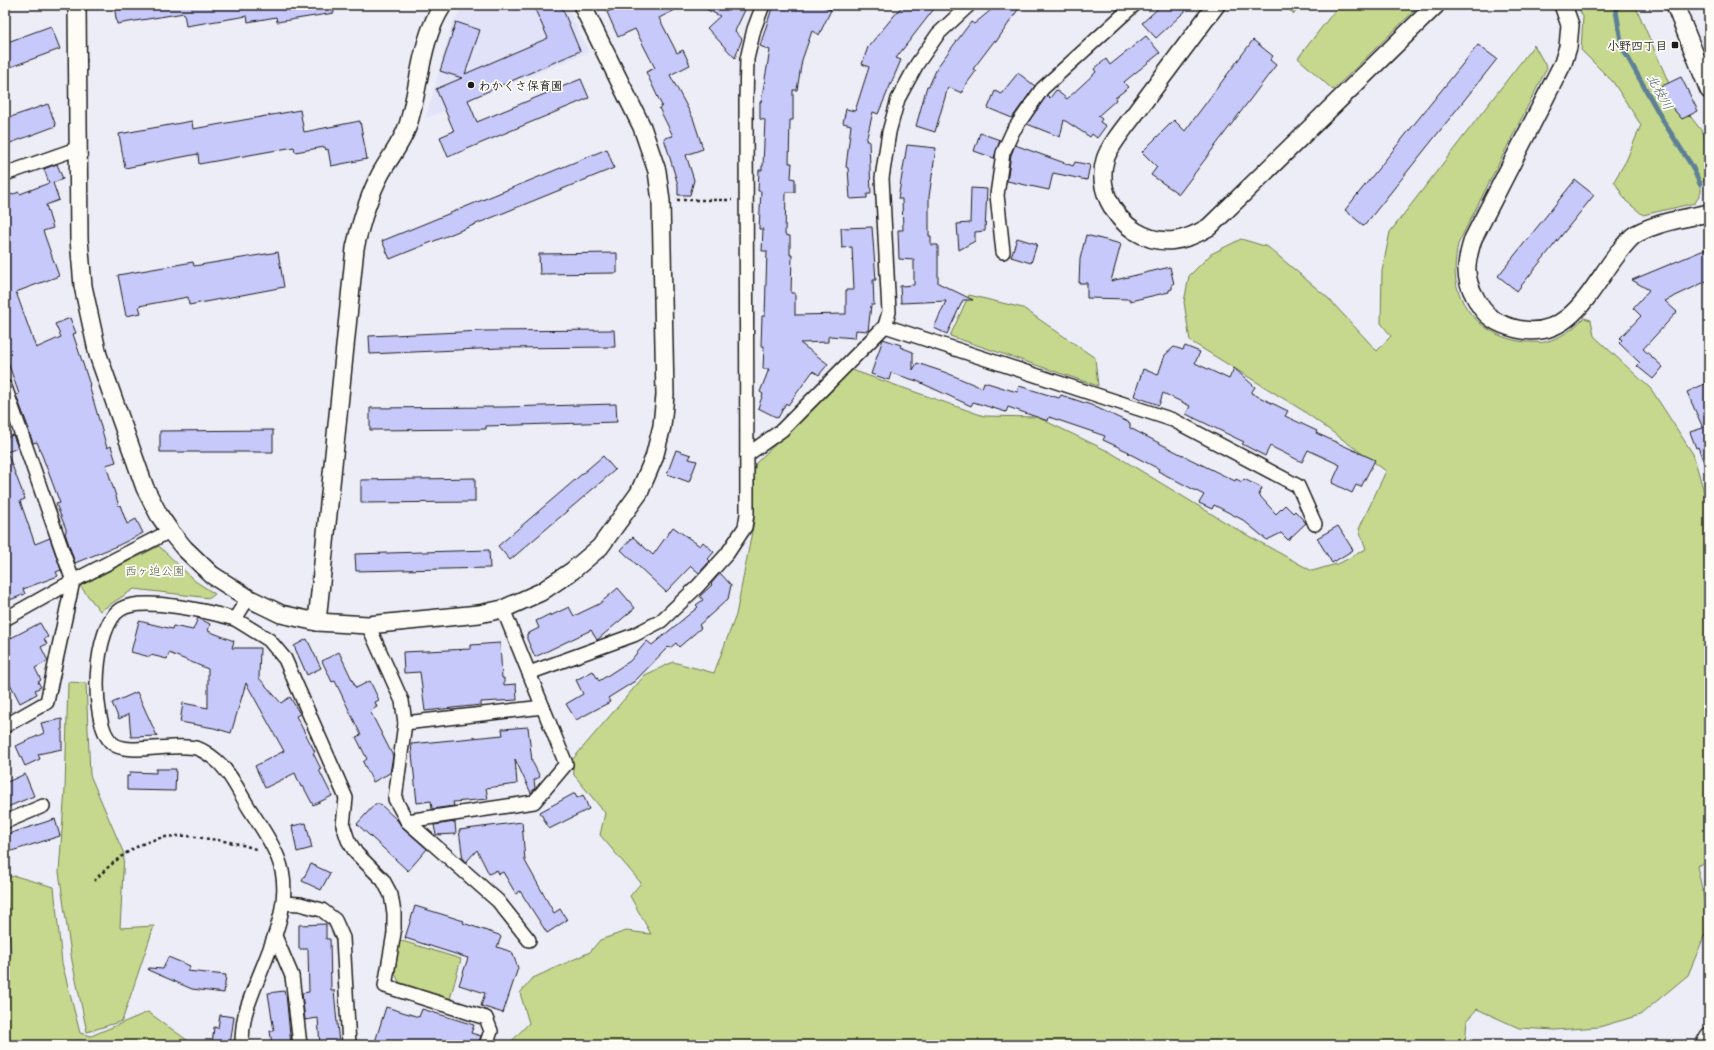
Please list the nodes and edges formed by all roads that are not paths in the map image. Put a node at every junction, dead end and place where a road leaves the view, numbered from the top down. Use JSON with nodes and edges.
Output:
{"nodes":[{"id":1,"x":77,"y":5,"type":"edge"},
{"id":2,"x":443,"y":5,"type":"edge"},
{"id":3,"x":582,"y":5,"type":"edge"},
{"id":4,"x":763,"y":5,"type":"edge"},
{"id":5,"x":970,"y":5,"type":"edge"},
{"id":6,"x":1134,"y":5,"type":"edge"},
{"id":7,"x":1216,"y":5,"type":"edge"},
{"id":8,"x":1436,"y":5,"type":"edge"},
{"id":9,"x":1563,"y":5,"type":"edge"},
{"id":10,"x":1676,"y":5,"type":"edge"},
{"id":11,"x":1709,"y":90,"type":"edge"},
{"id":12,"x":79,"y":148,"type":"junction"},
{"id":13,"x":5,"y":174,"type":"edge"},
{"id":14,"x":1709,"y":213,"type":"edge"},
{"id":15,"x":1003,"y":252,"type":"dead end"},
{"id":16,"x":885,"y":326,"type":"junction"},
{"id":17,"x":5,"y":387,"type":"edge"},
{"id":18,"x":747,"y":455,"type":"junction"},
{"id":19,"x":1315,"y":524,"type":"dead end"},
{"id":20,"x":170,"y":531,"type":"junction"},
{"id":21,"x":73,"y":581,"type":"junction"},
{"id":22,"x":248,"y":598,"type":"junction"},
{"id":23,"x":503,"y":609,"type":"junction"},
{"id":24,"x":5,"y":619,"type":"edge"},
{"id":25,"x":235,"y":619,"type":"junction"},
{"id":26,"x":317,"y":622,"type":"junction"},
{"id":27,"x":368,"y":625,"type":"junction"},
{"id":28,"x":529,"y":673,"type":"junction"},
{"id":29,"x":543,"y":707,"type":"junction"},
{"id":30,"x":405,"y":723,"type":"junction"},
{"id":31,"x":5,"y":726,"type":"edge"},
{"id":32,"x":43,"y":806,"type":"dead end"},
{"id":33,"x":407,"y":821,"type":"junction"},
{"id":34,"x":5,"y":822,"type":"edge"},
{"id":35,"x":283,"y":903,"type":"junction"},
{"id":36,"x":275,"y":936,"type":"junction"},
{"id":37,"x":529,"y":940,"type":"dead end"},
{"id":38,"x":1709,"y":1036,"type":"edge"},
{"id":39,"x":242,"y":1045,"type":"edge"},
{"id":40,"x":300,"y":1045,"type":"edge"},
{"id":41,"x":350,"y":1045,"type":"edge"},
{"id":42,"x":486,"y":1045,"type":"edge"},
{"id":43,"x":1704,"y":1045,"type":"edge"}],
"edges":[{"from":1,"to":12,"type":"street"},
{"from":2,"to":26,"type":"street"},
{"from":3,"to":23,"type":"street"},
{"from":4,"to":18,"type":"street"},
{"from":5,"to":16,"type":"street"},
{"from":6,"to":15,"type":"street"},
{"from":7,"to":8,"type":"street"},
{"from":9,"to":14,"type":"street"},
{"from":10,"to":11,"type":"street"},
{"from":12,"to":13,"type":"street"},
{"from":12,"to":20,"type":"street"},
{"from":16,"to":18,"type":"street"},
{"from":16,"to":19,"type":"street"},
{"from":17,"to":21,"type":"street"},
{"from":18,"to":28,"type":"street"},
{"from":20,"to":21,"type":"street"},
{"from":20,"to":22,"type":"street"},
{"from":21,"to":24,"type":"street"},
{"from":21,"to":31,"type":"street"},
{"from":22,"to":25,"type":"street"},
{"from":22,"to":26,"type":"street"},
{"from":23,"to":27,"type":"street"},
{"from":23,"to":28,"type":"street"},
{"from":25,"to":35,"type":"street"},
{"from":25,"to":42,"type":"street"},
{"from":26,"to":27,"type":"street"},
{"from":27,"to":30,"type":"street"},
{"from":28,"to":29,"type":"street"},
{"from":29,"to":30,"type":"street"},
{"from":29,"to":33,"type":"street"},
{"from":30,"to":33,"type":"street"},
{"from":32,"to":34,"type":"street"},
{"from":33,"to":37,"type":"street"},
{"from":35,"to":36,"type":"street"},
{"from":35,"to":41,"type":"street"},
{"from":36,"to":39,"type":"street"},
{"from":36,"to":40,"type":"street"},
{"from":38,"to":43,"type":"street"}]}
